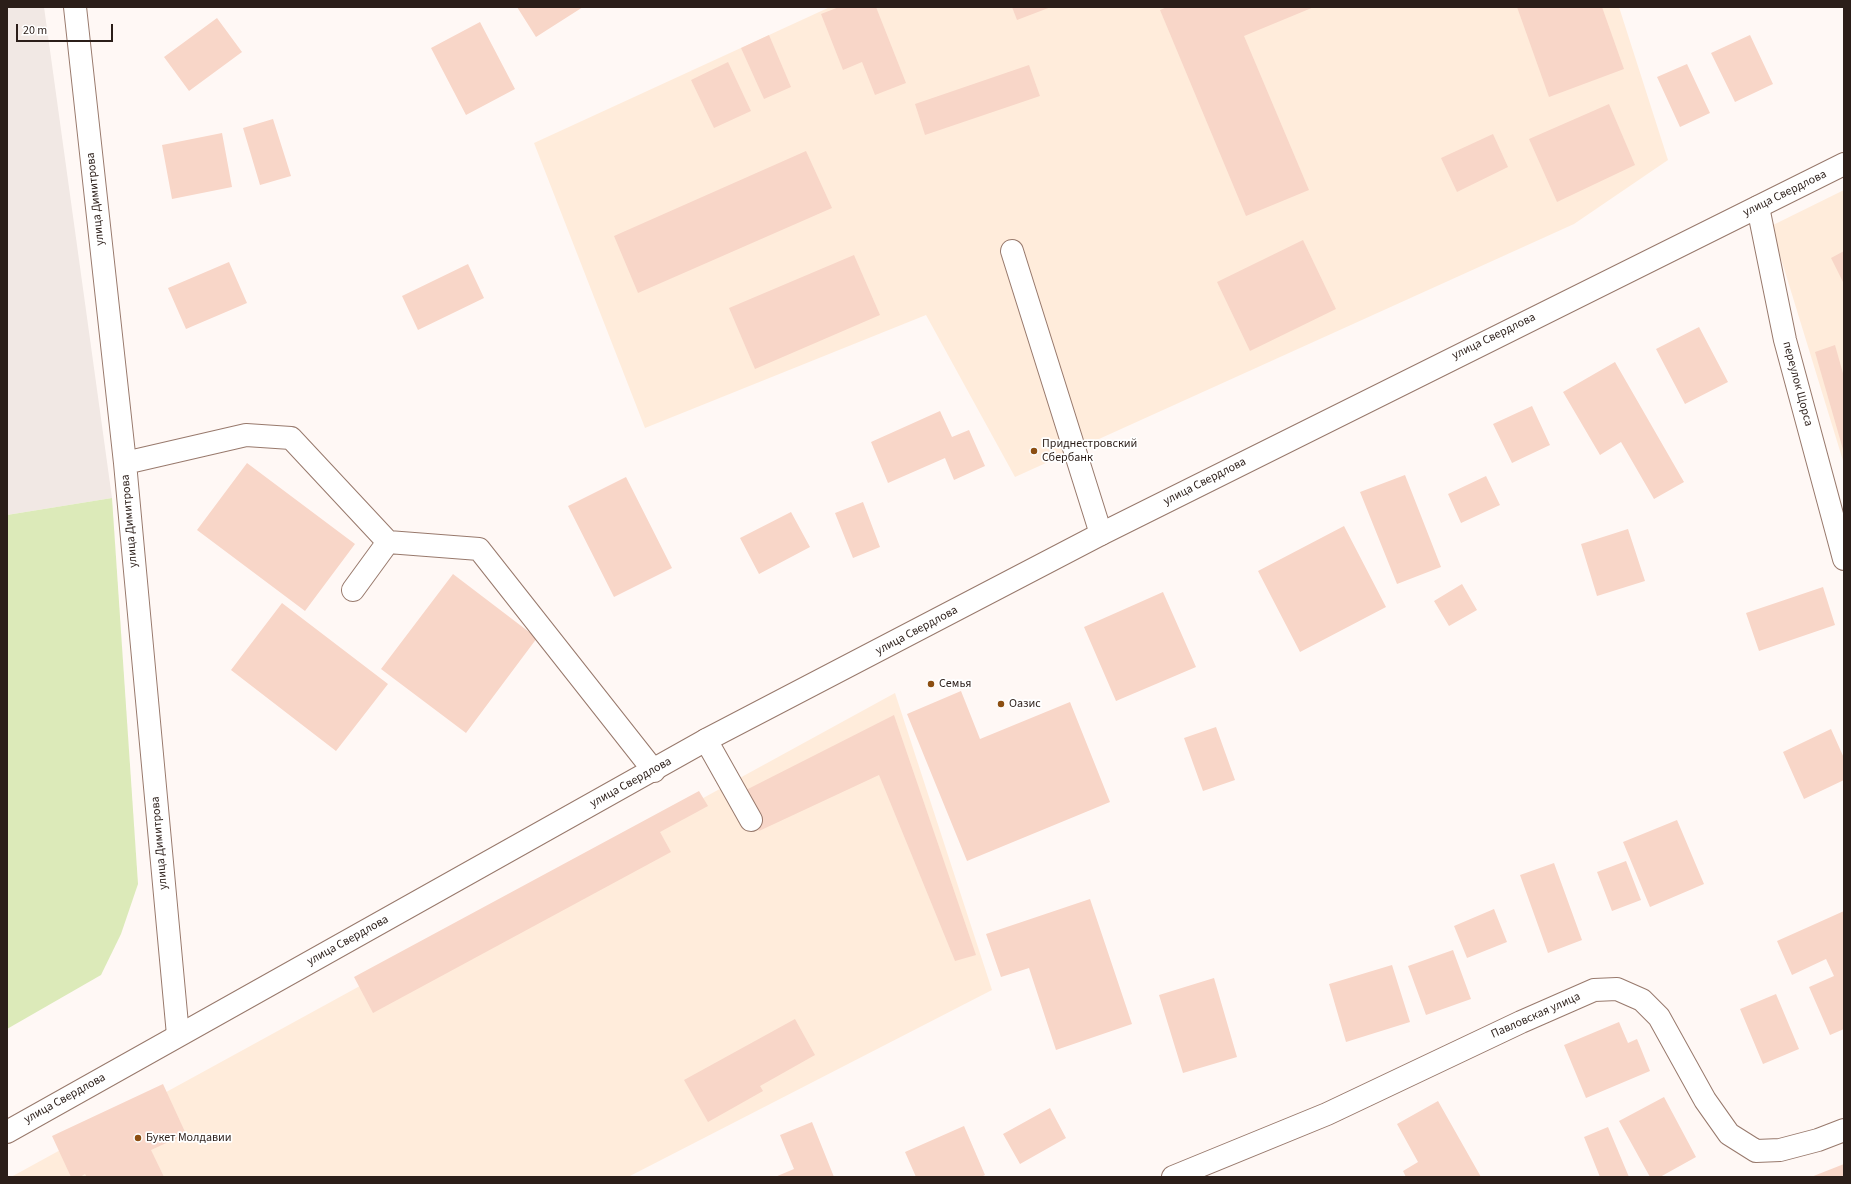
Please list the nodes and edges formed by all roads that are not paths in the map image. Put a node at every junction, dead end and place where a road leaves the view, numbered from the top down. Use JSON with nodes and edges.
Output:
{"nodes":[{"id":1,"x":75,"y":7,"type":"edge"},
{"id":2,"x":1844,"y":164,"type":"edge"},
{"id":3,"x":1758,"y":207,"type":"junction"},
{"id":4,"x":1012,"y":251,"type":"dead end"},
{"id":5,"x":125,"y":463,"type":"junction"},
{"id":6,"x":1101,"y":534,"type":"junction"},
{"id":7,"x":388,"y":542,"type":"junction"},
{"id":8,"x":1844,"y":558,"type":"edge"},
{"id":9,"x":353,"y":590,"type":"dead end"},
{"id":10,"x":706,"y":740,"type":"junction"},
{"id":11,"x":654,"y":771,"type":"junction"},
{"id":12,"x":751,"y":820,"type":"dead end"},
{"id":13,"x":178,"y":1035,"type":"junction"},
{"id":14,"x":1844,"y":1130,"type":"edge"},
{"id":15,"x":7,"y":1132,"type":"edge"},
{"id":16,"x":1173,"y":1177,"type":"edge"}],
"edges":[{"from":1,"to":5,"type":"main road","name":"улица Димитрова"},
{"from":2,"to":3,"type":"main road","name":"улица Свердлова"},
{"from":3,"to":6,"type":"main road","name":"улица Свердлова"},
{"from":3,"to":8,"type":"main road","name":"переулок Щорса"},
{"from":4,"to":6,"type":"main road"},
{"from":5,"to":7,"type":"main road"},
{"from":5,"to":13,"type":"main road","name":"улица Димитрова"},
{"from":6,"to":10,"type":"main road","name":"улица Свердлова"},
{"from":7,"to":9,"type":"main road"},
{"from":7,"to":11,"type":"main road"},
{"from":10,"to":11,"type":"main road","name":"улица Свердлова"},
{"from":10,"to":12,"type":"main road"},
{"from":11,"to":13,"type":"main road","name":"улица Свердлова"},
{"from":13,"to":15,"type":"main road","name":"улица Свердлова"},
{"from":14,"to":16,"type":"main road","name":"Павловская улица"}]}
